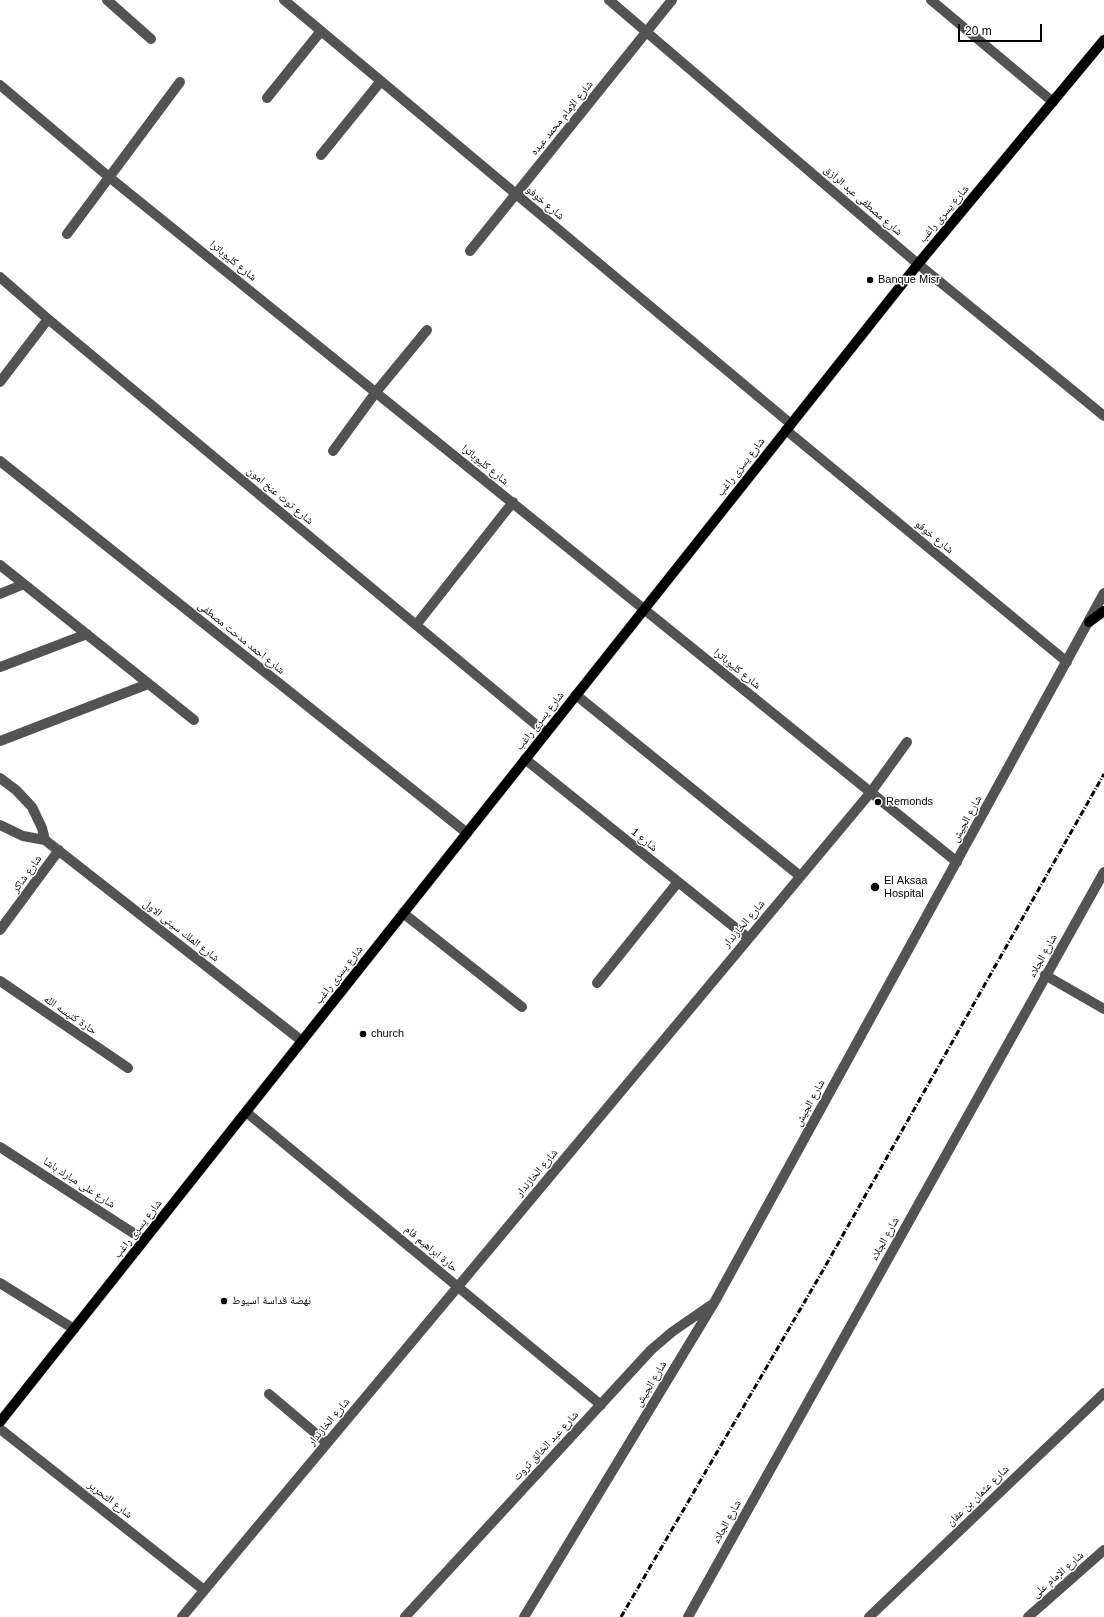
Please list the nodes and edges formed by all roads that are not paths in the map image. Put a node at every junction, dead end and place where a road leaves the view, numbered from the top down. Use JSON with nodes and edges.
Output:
{"nodes":[{"id":1,"x":106,"y":0,"type":"edge"},
{"id":2,"x":284,"y":0,"type":"edge"},
{"id":3,"x":609,"y":0,"type":"edge"},
{"id":4,"x":672,"y":0,"type":"edge"},
{"id":5,"x":931,"y":0,"type":"edge"},
{"id":6,"x":321,"y":31,"type":"junction"},
{"id":7,"x":646,"y":32,"type":"junction"},
{"id":8,"x":151,"y":39,"type":"dead end"},
{"id":9,"x":1104,"y":40,"type":"edge"},
{"id":10,"x":381,"y":81,"type":"junction"},
{"id":11,"x":180,"y":82,"type":"dead end"},
{"id":12,"x":0,"y":85,"type":"edge"},
{"id":13,"x":268,"y":98,"type":"dead end"},
{"id":14,"x":1053,"y":102,"type":"junction"},
{"id":15,"x":321,"y":155,"type":"dead end"},
{"id":16,"x":109,"y":177,"type":"junction"},
{"id":17,"x":516,"y":194,"type":"junction"},
{"id":18,"x":67,"y":234,"type":"dead end"},
{"id":19,"x":470,"y":251,"type":"dead end"},
{"id":20,"x":918,"y":264,"type":"junction"},
{"id":21,"x":0,"y":277,"type":"edge"},
{"id":22,"x":48,"y":320,"type":"junction"},
{"id":23,"x":427,"y":330,"type":"dead end"},
{"id":24,"x":0,"y":382,"type":"edge"},
{"id":25,"x":376,"y":392,"type":"junction"},
{"id":26,"x":1104,"y":416,"type":"edge"},
{"id":27,"x":788,"y":427,"type":"junction"},
{"id":28,"x":333,"y":451,"type":"dead end"},
{"id":29,"x":0,"y":461,"type":"edge"},
{"id":30,"x":513,"y":502,"type":"junction"},
{"id":31,"x":0,"y":565,"type":"edge"},
{"id":32,"x":24,"y":584,"type":"junction"},
{"id":33,"x":1104,"y":593,"type":"edge"},
{"id":34,"x":0,"y":594,"type":"edge"},
{"id":35,"x":644,"y":609,"type":"junction"},
{"id":36,"x":1104,"y":610,"type":"edge"},
{"id":37,"x":1089,"y":622,"type":"junction"},
{"id":38,"x":416,"y":625,"type":"junction"},
{"id":39,"x":87,"y":634,"type":"junction"},
{"id":40,"x":1067,"y":662,"type":"junction"},
{"id":41,"x":0,"y":667,"type":"edge"},
{"id":42,"x":148,"y":684,"type":"junction"},
{"id":43,"x":576,"y":695,"type":"junction"},
{"id":44,"x":194,"y":720,"type":"dead end"},
{"id":45,"x":546,"y":733,"type":"junction"},
{"id":46,"x":0,"y":741,"type":"edge"},
{"id":47,"x":907,"y":742,"type":"dead end"},
{"id":48,"x":525,"y":759,"type":"junction"},
{"id":49,"x":0,"y":778,"type":"edge"},
{"id":50,"x":871,"y":792,"type":"junction"},
{"id":51,"x":0,"y":825,"type":"edge"},
{"id":52,"x":467,"y":833,"type":"junction"},
{"id":53,"x":45,"y":840,"type":"junction"},
{"id":54,"x":59,"y":850,"type":"junction"},
{"id":55,"x":957,"y":862,"type":"junction"},
{"id":56,"x":1104,"y":872,"type":"edge"},
{"id":57,"x":800,"y":876,"type":"junction"},
{"id":58,"x":678,"y":882,"type":"junction"},
{"id":59,"x":403,"y":913,"type":"junction"},
{"id":60,"x":0,"y":930,"type":"edge"},
{"id":61,"x":748,"y":938,"type":"junction"},
{"id":62,"x":1045,"y":975,"type":"junction"},
{"id":63,"x":0,"y":981,"type":"edge"},
{"id":64,"x":597,"y":983,"type":"dead end"},
{"id":65,"x":522,"y":1007,"type":"dead end"},
{"id":66,"x":1104,"y":1009,"type":"edge"},
{"id":67,"x":302,"y":1041,"type":"junction"},
{"id":68,"x":128,"y":1068,"type":"dead end"},
{"id":69,"x":246,"y":1112,"type":"junction"},
{"id":70,"x":0,"y":1147,"type":"edge"},
{"id":71,"x":144,"y":1240,"type":"junction"},
{"id":72,"x":0,"y":1283,"type":"edge"},
{"id":73,"x":458,"y":1287,"type":"junction"},
{"id":74,"x":714,"y":1303,"type":"junction"},
{"id":75,"x":74,"y":1329,"type":"junction"},
{"id":76,"x":1104,"y":1393,"type":"edge"},
{"id":77,"x":269,"y":1394,"type":"dead end"},
{"id":78,"x":600,"y":1405,"type":"junction"},
{"id":79,"x":0,"y":1422,"type":"edge"},
{"id":80,"x":0,"y":1429,"type":"edge"},
{"id":81,"x":327,"y":1443,"type":"junction"},
{"id":82,"x":1104,"y":1550,"type":"edge"},
{"id":83,"x":204,"y":1590,"type":"junction"},
{"id":84,"x":182,"y":1617,"type":"edge"},
{"id":85,"x":405,"y":1617,"type":"edge"},
{"id":86,"x":524,"y":1617,"type":"edge"},
{"id":87,"x":688,"y":1617,"type":"edge"},
{"id":88,"x":869,"y":1617,"type":"edge"},
{"id":89,"x":1028,"y":1617,"type":"edge"}],
"edges":[{"from":1,"to":8,"type":"street"},
{"from":2,"to":6,"type":"street","name":"شارع خوفو"},
{"from":3,"to":7,"type":"street","name":"شارع مصطفى عبد الرازق"},
{"from":4,"to":7,"type":"street","name":"شارع الإمام محمد عبده"},
{"from":5,"to":14,"type":"street"},
{"from":6,"to":10,"type":"street","name":"شارع خوفو"},
{"from":6,"to":13,"type":"street"},
{"from":7,"to":17,"type":"street","name":"شارع الإمام محمد عبده"},
{"from":7,"to":20,"type":"street","name":"شارع مصطفى عبد الرازق"},
{"from":9,"to":14,"type":"main road","name":"شارع يسرى راغب"},
{"from":10,"to":15,"type":"street"},
{"from":10,"to":17,"type":"street","name":"شارع خوفو"},
{"from":11,"to":16,"type":"street"},
{"from":12,"to":16,"type":"street","name":"شارع كليوباترا"},
{"from":14,"to":20,"type":"main road","name":"شارع يسرى راغب"},
{"from":16,"to":18,"type":"street"},
{"from":16,"to":25,"type":"street","name":"شارع كليوباترا"},
{"from":17,"to":19,"type":"street","name":"شارع الإمام محمد عبده"},
{"from":17,"to":27,"type":"street","name":"شارع خوفو"},
{"from":20,"to":26,"type":"street","name":"شارع مصطفى عبد الرازق"},
{"from":20,"to":27,"type":"main road","name":"شارع يسرى راغب"},
{"from":21,"to":22,"type":"street","name":"شارع توت عنخ امون"},
{"from":22,"to":24,"type":"street"},
{"from":22,"to":38,"type":"street","name":"شارع توت عنخ امون"},
{"from":23,"to":25,"type":"street"},
{"from":25,"to":28,"type":"street"},
{"from":25,"to":30,"type":"street","name":"شارع كليوباترا"},
{"from":27,"to":35,"type":"main road","name":"شارع يسرى راغب"},
{"from":27,"to":40,"type":"street","name":"شارع خوفو"},
{"from":29,"to":52,"type":"street","name":"شارع احمد مدحت مصطفى"},
{"from":30,"to":35,"type":"street","name":"شارع كليوباترا"},
{"from":30,"to":38,"type":"street"},
{"from":31,"to":32,"type":"street"},
{"from":32,"to":34,"type":"street"},
{"from":32,"to":39,"type":"street"},
{"from":33,"to":37,"type":"street","name":"شارع الجيش"},
{"from":35,"to":43,"type":"main road","name":"شارع يسرى راغب"},
{"from":35,"to":50,"type":"street","name":"شارع كليوباترا"},
{"from":36,"to":37,"type":"main road"},
{"from":37,"to":40,"type":"street","name":"شارع الجيش"},
{"from":38,"to":45,"type":"street","name":"شارع توت عنخ امون"},
{"from":39,"to":41,"type":"street"},
{"from":39,"to":42,"type":"street"},
{"from":40,"to":55,"type":"street","name":"شارع الجيش"},
{"from":42,"to":44,"type":"street"},
{"from":42,"to":46,"type":"street"},
{"from":43,"to":45,"type":"main road","name":"شارع يسرى راغب"},
{"from":43,"to":57,"type":"street"},
{"from":45,"to":48,"type":"main road","name":"شارع يسرى راغب"},
{"from":47,"to":50,"type":"street","name":"شارع الخازندار"},
{"from":48,"to":52,"type":"main road","name":"شارع يسرى راغب"},
{"from":48,"to":58,"type":"street","name":"شارع 1"},
{"from":49,"to":53,"type":"street"},
{"from":50,"to":55,"type":"street","name":"شارع كليوباترا"},
{"from":50,"to":57,"type":"street","name":"شارع الخازندار"},
{"from":51,"to":53,"type":"street","name":"شارع الملك سيتى الاول"},
{"from":52,"to":59,"type":"main road","name":"شارع يسرى راغب"},
{"from":53,"to":54,"type":"street","name":"شارع الملك سيتى الاول"},
{"from":54,"to":60,"type":"street","name":"شارع شاكر"},
{"from":54,"to":67,"type":"street","name":"شارع الملك سيتى الاول"},
{"from":55,"to":74,"type":"street","name":"شارع الجيش"},
{"from":56,"to":62,"type":"street","name":"شارع الجلاء"},
{"from":57,"to":61,"type":"street","name":"شارع الخازندار"},
{"from":58,"to":61,"type":"street","name":"شارع 1"},
{"from":58,"to":64,"type":"street"},
{"from":59,"to":65,"type":"street"},
{"from":59,"to":67,"type":"main road","name":"شارع يسرى راغب"},
{"from":61,"to":73,"type":"street","name":"شارع الخازندار"},
{"from":62,"to":66,"type":"street"},
{"from":62,"to":87,"type":"street","name":"شارع الجلاء"},
{"from":63,"to":68,"type":"street","name":"حارة كنيسه الله"},
{"from":67,"to":69,"type":"main road","name":"شارع يسرى راغب"},
{"from":69,"to":71,"type":"main road","name":"شارع يسرى راغب"},
{"from":69,"to":73,"type":"street","name":"حارة ابراهيم فام"},
{"from":70,"to":71,"type":"street","name":"شارع على مبارك باشا"},
{"from":71,"to":75,"type":"main road","name":"شارع يسرى راغب"},
{"from":72,"to":75,"type":"street"},
{"from":73,"to":78,"type":"street","name":"حارة ابراهيم فام"},
{"from":73,"to":81,"type":"street","name":"شارع الخازندار"},
{"from":74,"to":78,"type":"street","name":"شارع عبد الخالق ثروت"},
{"from":74,"to":86,"type":"street","name":"شارع الجيش"},
{"from":75,"to":79,"type":"main road","name":"شارع يسرى راغب"},
{"from":76,"to":88,"type":"street","name":"شارع عثمان بن عفان"},
{"from":77,"to":81,"type":"street"},
{"from":78,"to":85,"type":"street","name":"شارع عبد الخالق ثروت"},
{"from":80,"to":83,"type":"street","name":"شارع التحرير"},
{"from":81,"to":83,"type":"street","name":"شارع الخازندار"},
{"from":82,"to":89,"type":"street","name":"شارع الإمام على"},
{"from":83,"to":84,"type":"street","name":"شارع الخازندار"}]}
